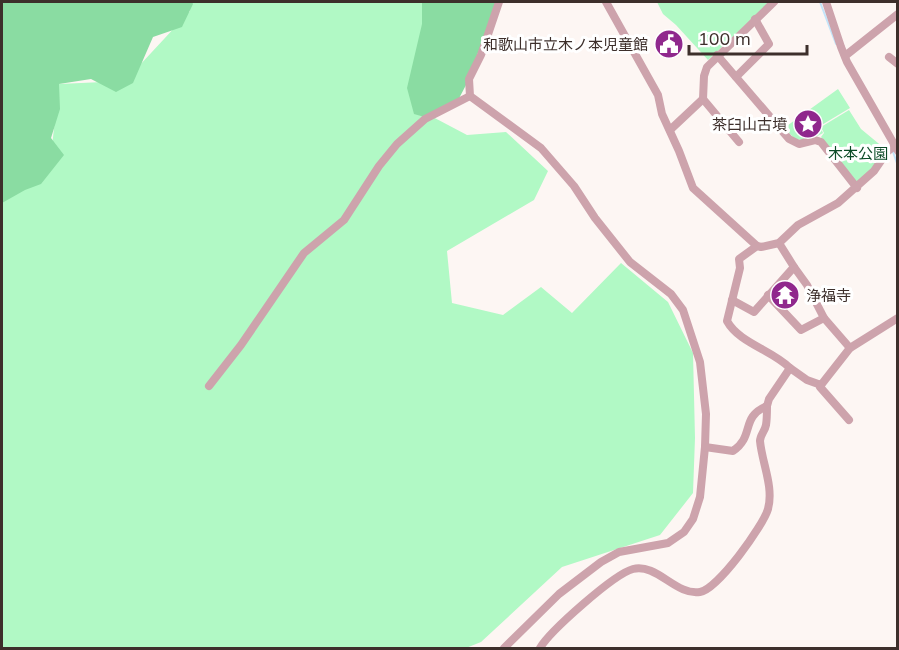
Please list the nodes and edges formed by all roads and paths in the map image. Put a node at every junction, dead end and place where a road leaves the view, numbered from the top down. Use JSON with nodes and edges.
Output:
{"nodes":[{"id":1,"x":499,"y":2,"type":"edge"},
{"id":2,"x":606,"y":2,"type":"edge"},
{"id":3,"x":774,"y":2,"type":"edge"},
{"id":4,"x":826,"y":2,"type":"edge"},
{"id":5,"x":897,"y":14,"type":"edge"},
{"id":6,"x":755,"y":19,"type":"junction"},
{"id":7,"x":717,"y":55,"type":"junction"},
{"id":8,"x":845,"y":56,"type":"junction"},
{"id":9,"x":889,"y":57,"type":"dead end"},
{"id":10,"x":897,"y":64,"type":"edge"},
{"id":11,"x":736,"y":77,"type":"junction"},
{"id":12,"x":470,"y":96,"type":"junction"},
{"id":13,"x":703,"y":99,"type":"junction"},
{"id":14,"x":670,"y":130,"type":"junction"},
{"id":15,"x":739,"y":142,"type":"dead end"},
{"id":16,"x":897,"y":146,"type":"edge"},
{"id":17,"x":857,"y":188,"type":"junction"},
{"id":18,"x":779,"y":243,"type":"junction"},
{"id":19,"x":757,"y":246,"type":"junction"},
{"id":20,"x":794,"y":267,"type":"junction"},
{"id":21,"x":768,"y":295,"type":"junction"},
{"id":22,"x":732,"y":300,"type":"junction"},
{"id":23,"x":825,"y":318,"type":"junction"},
{"id":24,"x":897,"y":318,"type":"edge"},
{"id":25,"x":850,"y":348,"type":"junction"},
{"id":26,"x":790,"y":368,"type":"junction"},
{"id":27,"x":822,"y":385,"type":"junction"},
{"id":28,"x":209,"y":386,"type":"dead end"},
{"id":29,"x":767,"y":406,"type":"junction"},
{"id":30,"x":849,"y":420,"type":"dead end"},
{"id":31,"x":705,"y":447,"type":"junction"},
{"id":32,"x":504,"y":648,"type":"edge"},
{"id":33,"x":540,"y":648,"type":"edge"}],
"edges":[{"from":1,"to":12,"type":"street"},
{"from":2,"to":14,"type":"street"},
{"from":3,"to":6,"type":"street"},
{"from":4,"to":8,"type":"street"},
{"from":5,"to":8,"type":"street"},
{"from":6,"to":7,"type":"street"},
{"from":6,"to":11,"type":"street"},
{"from":7,"to":11,"type":"street"},
{"from":7,"to":13,"type":"street"},
{"from":8,"to":16,"type":"street"},
{"from":9,"to":10,"type":"street"},
{"from":11,"to":17,"type":"street"},
{"from":12,"to":28,"type":"street"},
{"from":12,"to":31,"type":"street"},
{"from":13,"to":14,"type":"street"},
{"from":13,"to":15,"type":"street"},
{"from":14,"to":19,"type":"street"},
{"from":16,"to":17,"type":"street"},
{"from":17,"to":18,"type":"street"},
{"from":18,"to":19,"type":"street"},
{"from":18,"to":20,"type":"street"},
{"from":19,"to":22,"type":"street"},
{"from":20,"to":21,"type":"street"},
{"from":20,"to":23,"type":"street"},
{"from":21,"to":22,"type":"street"},
{"from":21,"to":23,"type":"street"},
{"from":22,"to":26,"type":"street"},
{"from":23,"to":25,"type":"street"},
{"from":24,"to":25,"type":"street"},
{"from":25,"to":27,"type":"street"},
{"from":26,"to":27,"type":"street"},
{"from":26,"to":29,"type":"street"},
{"from":27,"to":30,"type":"street"},
{"from":29,"to":31,"type":"street"},
{"from":29,"to":33,"type":"street"},
{"from":31,"to":32,"type":"street"}]}
